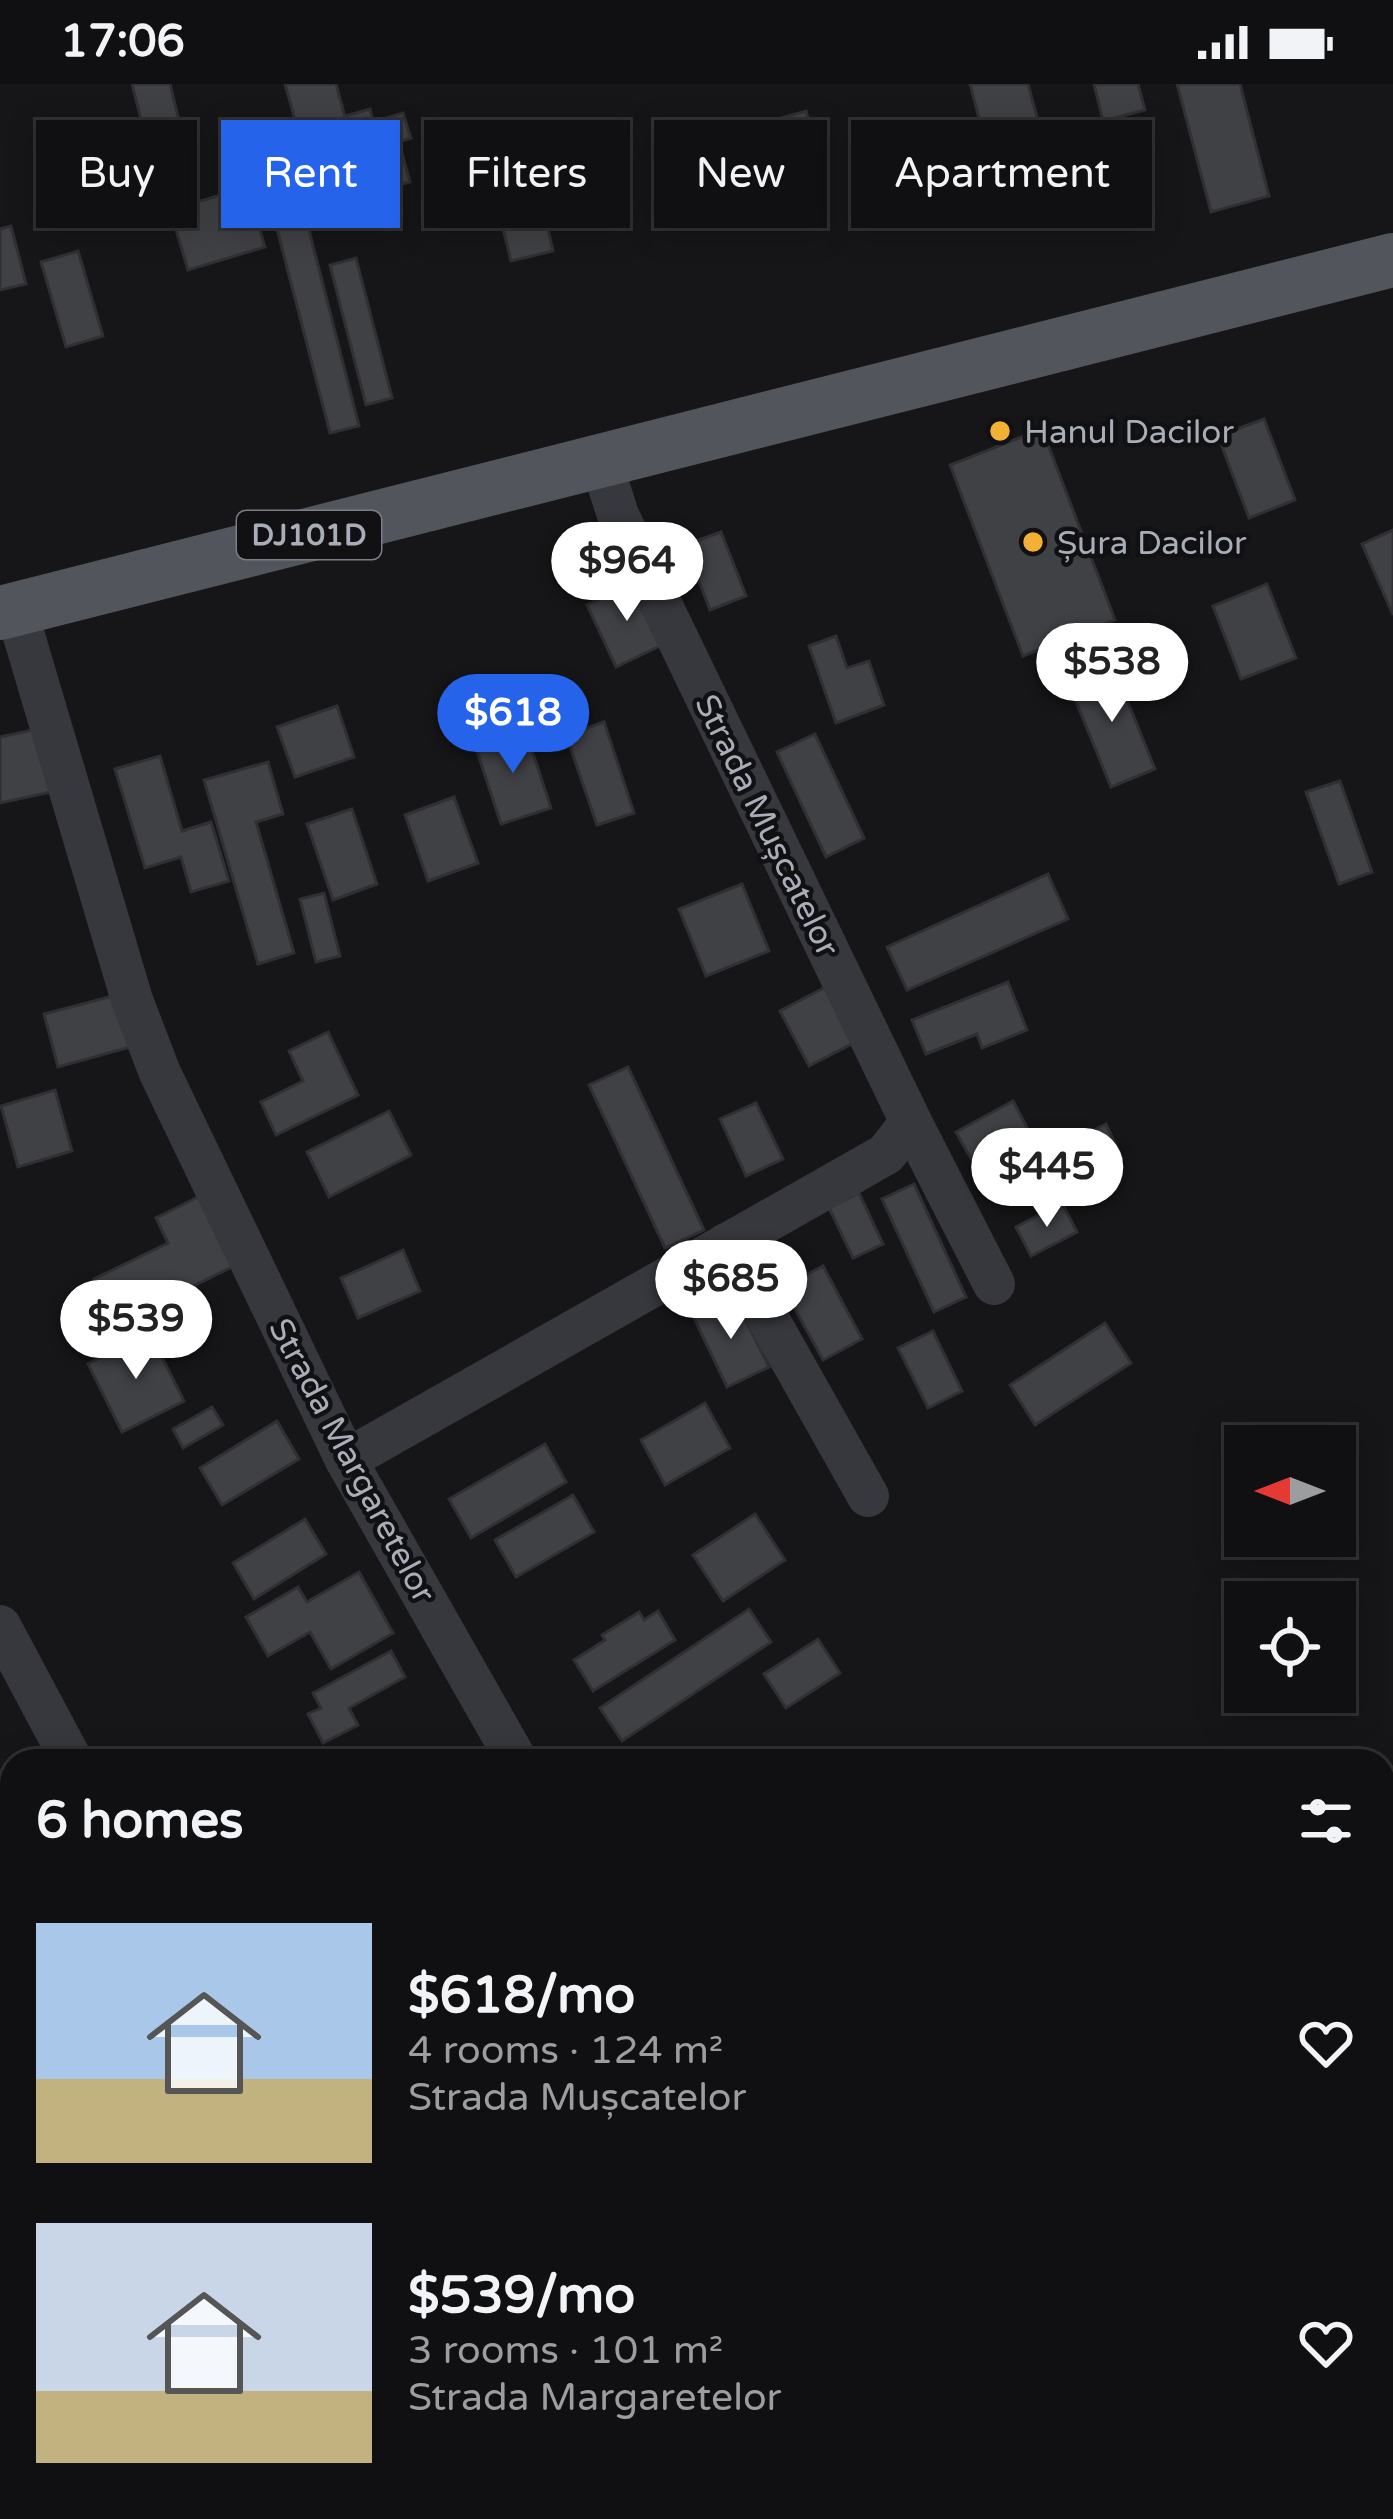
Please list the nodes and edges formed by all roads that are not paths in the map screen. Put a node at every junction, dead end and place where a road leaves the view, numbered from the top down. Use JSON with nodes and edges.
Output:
{"nodes":[{"id":1,"x":1393,"y":260,"type":"edge"},
{"id":2,"x":601,"y":462,"type":"junction"},
{"id":3,"x":8,"y":611,"type":"edge"},
{"id":4,"x":911,"y":1122,"type":"junction"},
{"id":5,"x":726,"y":1244,"type":"junction"},
{"id":6,"x":994,"y":1284,"type":"dead end"},
{"id":7,"x":346,"y":1460,"type":"junction"},
{"id":8,"x":868,"y":1496,"type":"dead end"},
{"id":9,"x":0,"y":1626,"type":"edge"},
{"id":10,"x":66,"y":1749,"type":"edge"},
{"id":11,"x":510,"y":1749,"type":"edge"}],
"edges":[{"from":1,"to":2,"type":"main road","number":"DJ101D"},
{"from":2,"to":3,"type":"main road","number":"DJ101D"},
{"from":2,"to":4,"type":"street","name":"Strada Mușcatelor"},
{"from":3,"to":7,"type":"street","name":"Strada Margaretelor"},
{"from":4,"to":5,"type":"street"},
{"from":4,"to":6,"type":"street","name":"Strada Mușcatelor"},
{"from":5,"to":7,"type":"street"},
{"from":5,"to":8,"type":"street"},
{"from":7,"to":11,"type":"street","name":"Strada Margaretelor"},
{"from":9,"to":10,"type":"street"}]}
